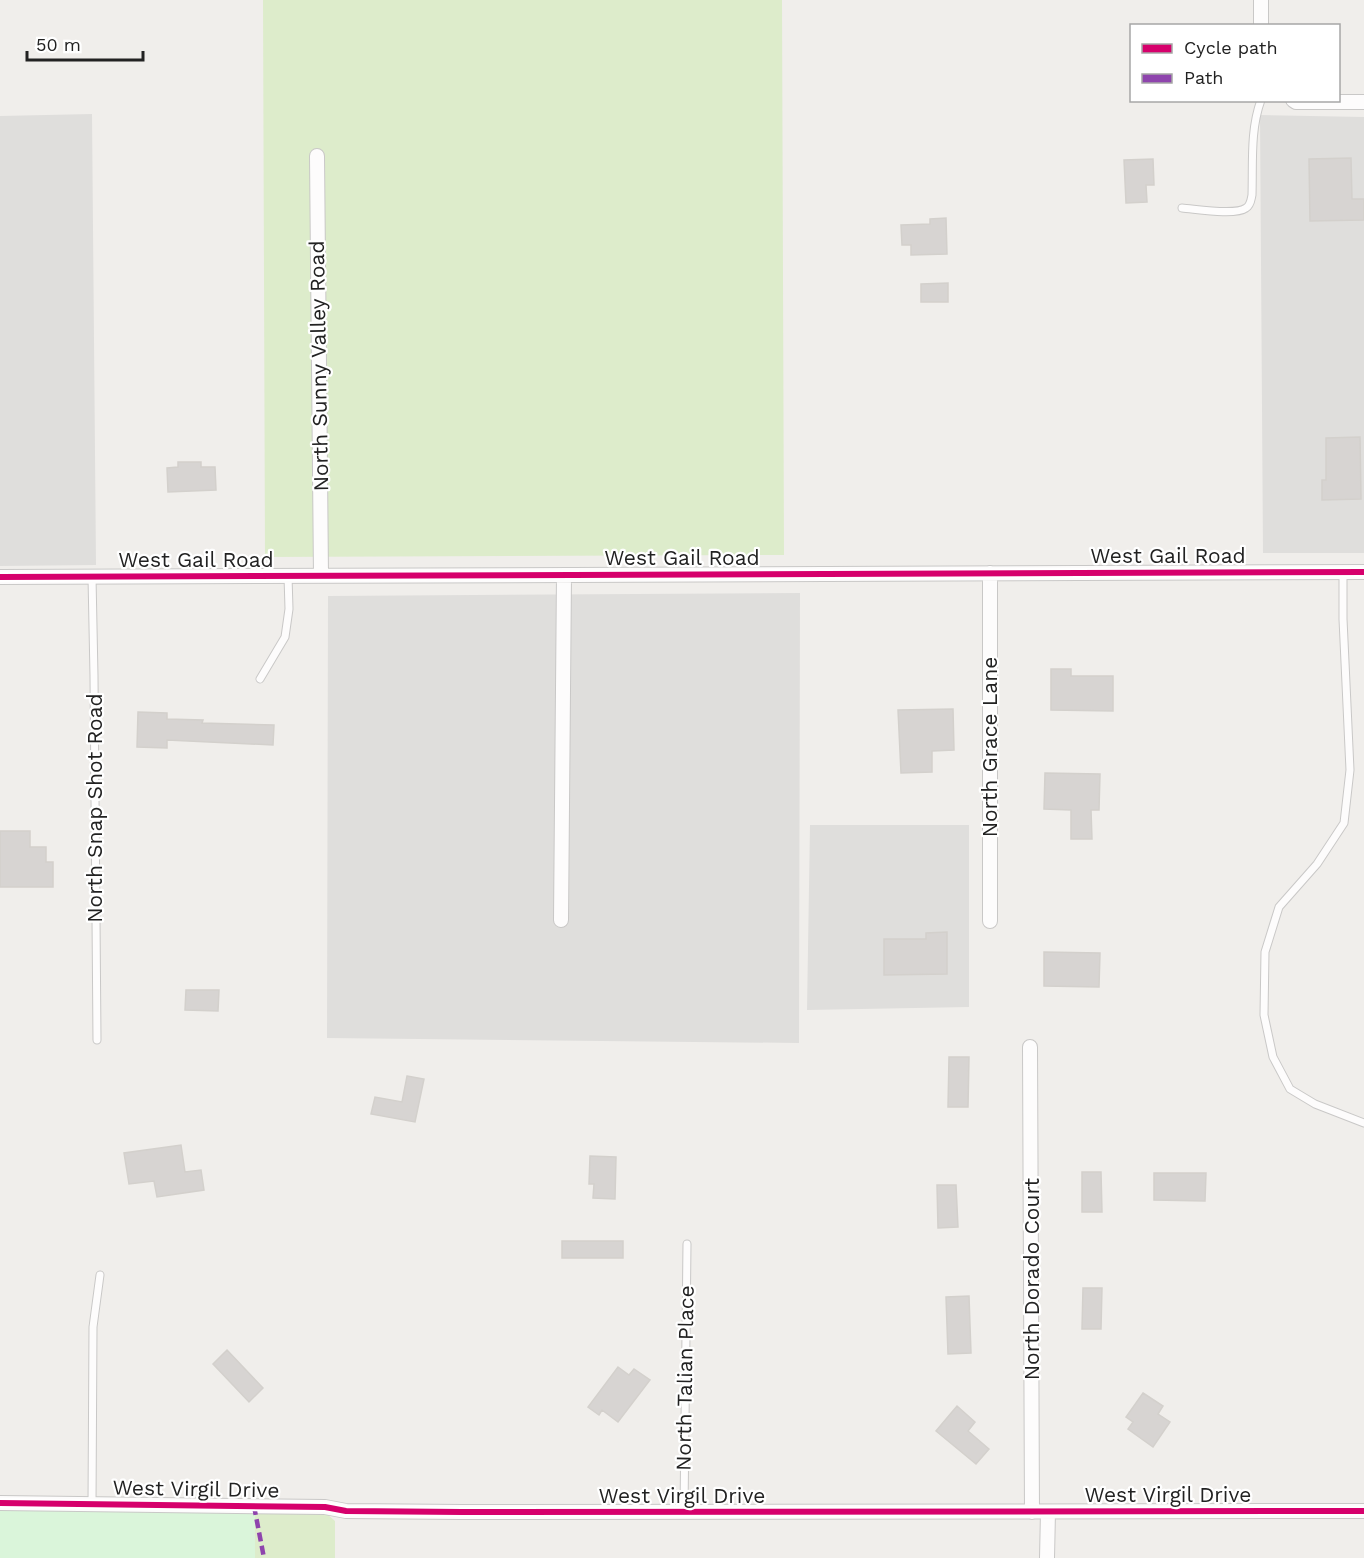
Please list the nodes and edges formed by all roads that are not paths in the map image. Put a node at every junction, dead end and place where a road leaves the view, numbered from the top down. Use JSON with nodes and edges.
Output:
{"nodes":[{"id":1,"x":1261,"y":0,"type":"edge"},
{"id":2,"x":1261,"y":24,"type":"edge"},
{"id":3,"x":1260,"y":102,"type":"edge"},
{"id":4,"x":1296,"y":102,"type":"edge"},
{"id":5,"x":1340,"y":102,"type":"edge"},
{"id":6,"x":1340,"y":102,"type":"edge"},
{"id":7,"x":1364,"y":102,"type":"edge"},
{"id":8,"x":317,"y":156,"type":"dead end"},
{"id":9,"x":1182,"y":208,"type":"dead end"},
{"id":10,"x":1343,"y":572,"type":"junction"},
{"id":11,"x":1364,"y":572,"type":"edge"},
{"id":12,"x":990,"y":573,"type":"junction"},
{"id":13,"x":564,"y":575,"type":"junction"},
{"id":14,"x":288,"y":576,"type":"junction"},
{"id":15,"x":321,"y":576,"type":"junction"},
{"id":16,"x":0,"y":577,"type":"edge"},
{"id":17,"x":92,"y":577,"type":"junction"},
{"id":18,"x":260,"y":679,"type":"dead end"},
{"id":19,"x":561,"y":920,"type":"dead end"},
{"id":20,"x":990,"y":921,"type":"dead end"},
{"id":21,"x":97,"y":1040,"type":"dead end"},
{"id":22,"x":1030,"y":1047,"type":"dead end"},
{"id":23,"x":1364,"y":1123,"type":"edge"},
{"id":24,"x":687,"y":1244,"type":"dead end"},
{"id":25,"x":100,"y":1275,"type":"dead end"},
{"id":26,"x":0,"y":1503,"type":"edge"},
{"id":27,"x":92,"y":1504,"type":"junction"},
{"id":28,"x":1364,"y":1511,"type":"edge"},
{"id":29,"x":684,"y":1512,"type":"junction"},
{"id":30,"x":1032,"y":1512,"type":"junction"},
{"id":31,"x":1048,"y":1512,"type":"junction"},
{"id":32,"x":1047,"y":1558,"type":"edge"}],
"edges":[{"from":1,"to":2,"type":"street"},
{"from":3,"to":9,"type":"lane"},
{"from":4,"to":5,"type":"street"},
{"from":6,"to":7,"type":"street"},
{"from":8,"to":15,"type":"street","name":"North Sunny Valley Road"},
{"from":10,"to":11,"type":"street","name":"West Gail Road"},
{"from":10,"to":12,"type":"street","name":"West Gail Road"},
{"from":10,"to":23,"type":"lane"},
{"from":12,"to":13,"type":"street","name":"West Gail Road"},
{"from":12,"to":20,"type":"street","name":"North Grace Lane"},
{"from":13,"to":15,"type":"street","name":"West Gail Road"},
{"from":13,"to":19,"type":"street"},
{"from":14,"to":15,"type":"street","name":"West Gail Road"},
{"from":14,"to":17,"type":"street","name":"West Gail Road"},
{"from":14,"to":18,"type":"lane"},
{"from":16,"to":17,"type":"street","name":"West Gail Road"},
{"from":17,"to":21,"type":"lane","name":"North Snap Shot Road"},
{"from":22,"to":30,"type":"street","name":"North Dorado Court"},
{"from":24,"to":29,"type":"lane","name":"North Talian Place"},
{"from":25,"to":27,"type":"lane"},
{"from":26,"to":27,"type":"street","name":"West Virgil Drive"},
{"from":27,"to":29,"type":"street","name":"West Virgil Drive"},
{"from":28,"to":31,"type":"street","name":"West Virgil Drive"},
{"from":29,"to":30,"type":"street","name":"West Virgil Drive"},
{"from":30,"to":31,"type":"street","name":"West Virgil Drive"},
{"from":31,"to":32,"type":"street"}]}
